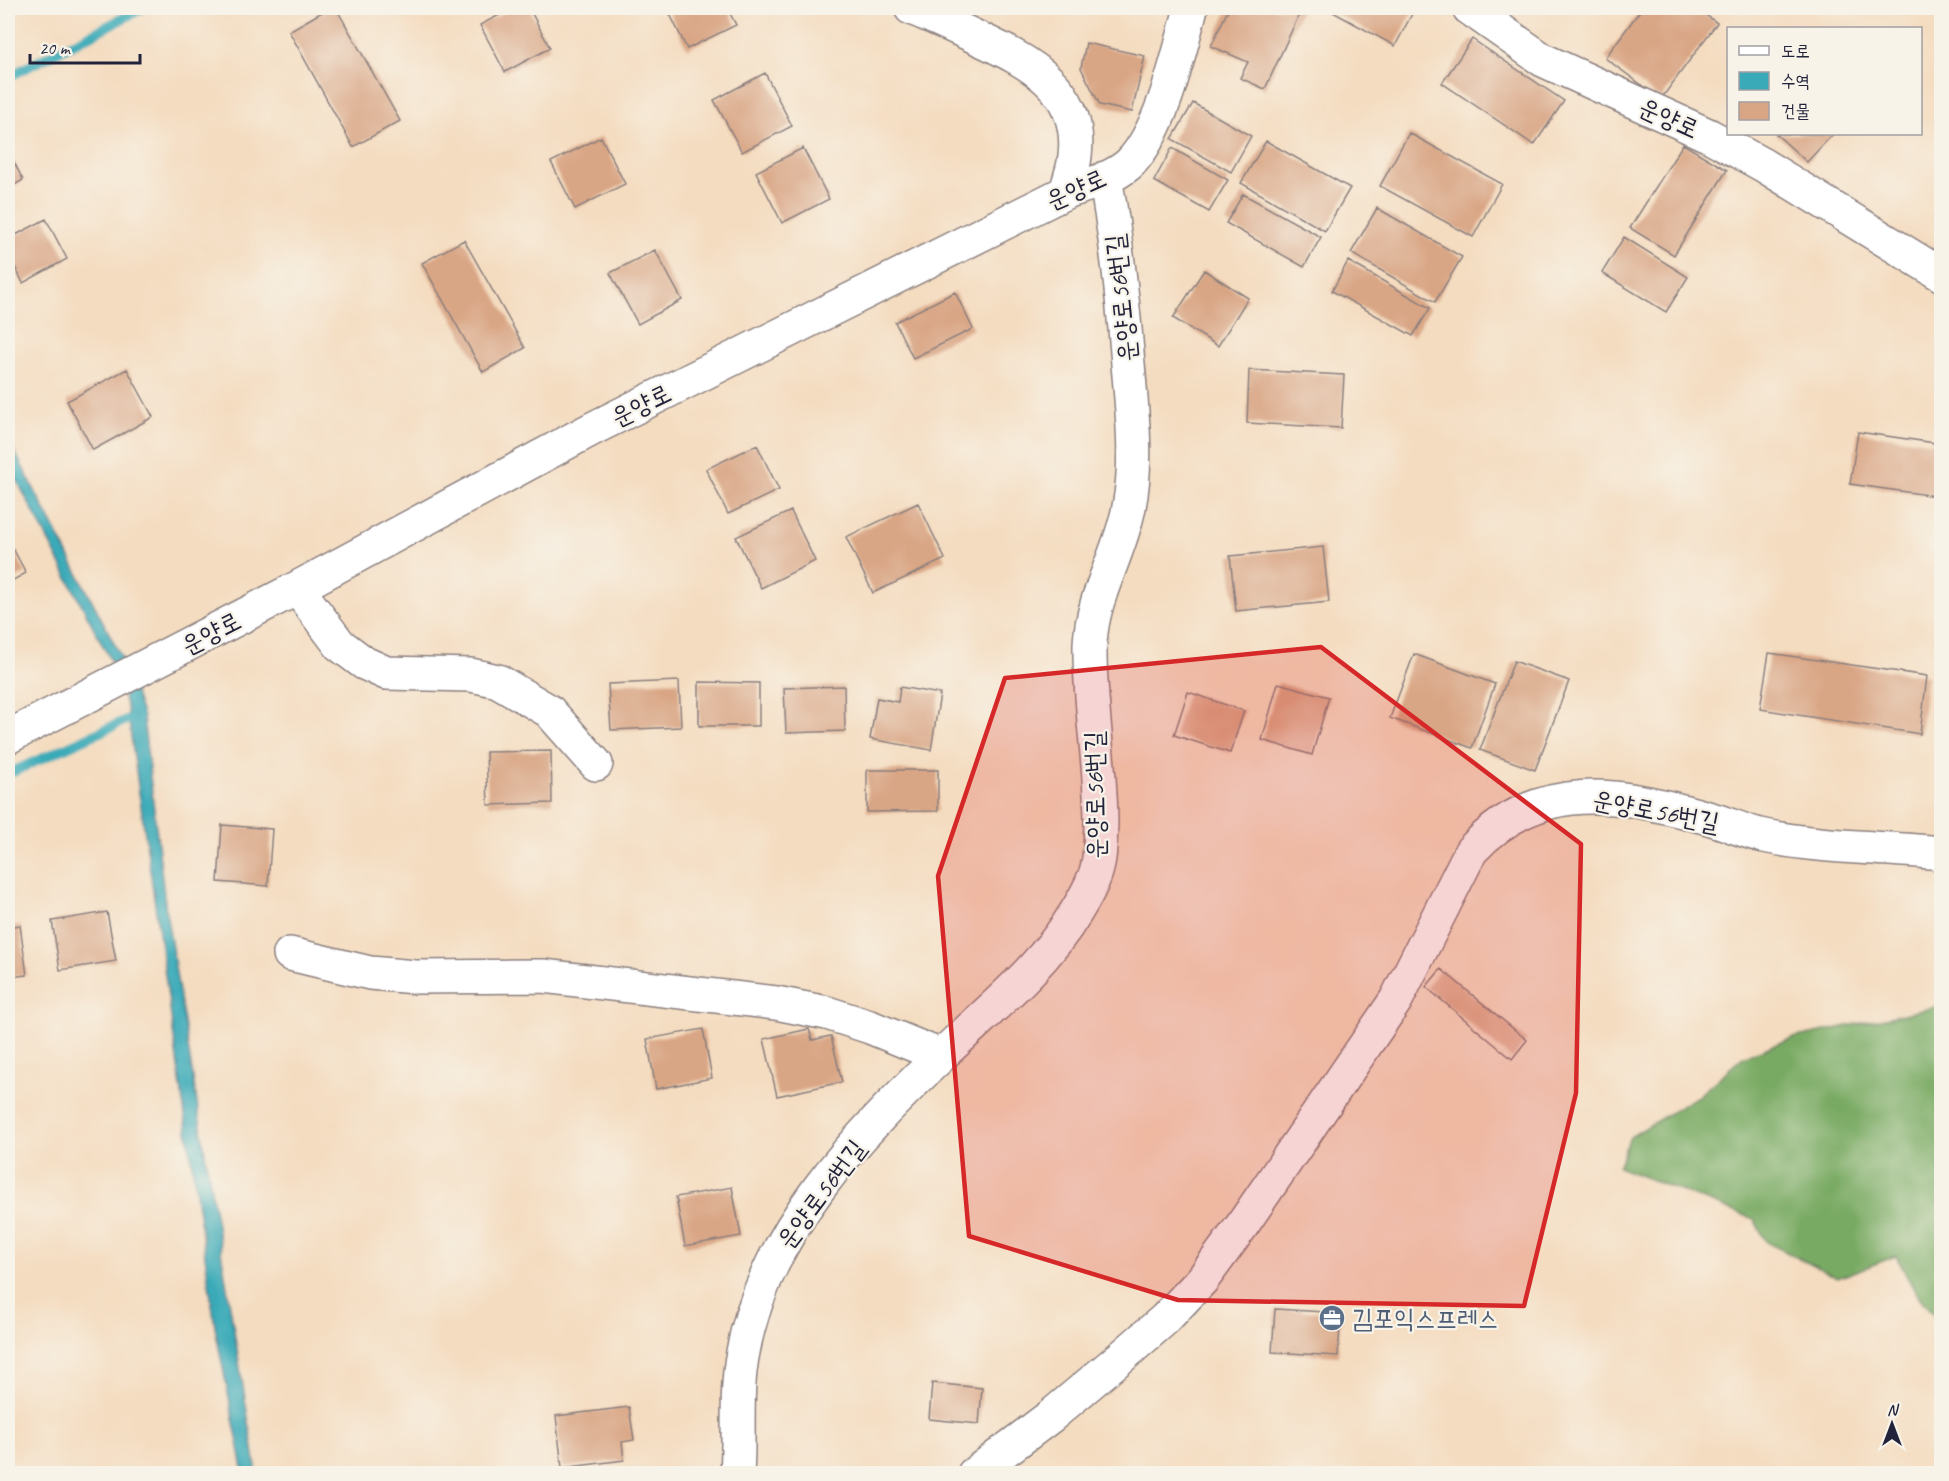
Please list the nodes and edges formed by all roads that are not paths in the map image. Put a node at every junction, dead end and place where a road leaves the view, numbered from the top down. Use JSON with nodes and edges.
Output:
{"nodes":[{"id":1,"x":911,"y":8,"type":"edge"},
{"id":2,"x":1191,"y":8,"type":"edge"},
{"id":3,"x":1469,"y":8,"type":"edge"},
{"id":4,"x":1105,"y":178,"type":"junction"},
{"id":5,"x":1066,"y":192,"type":"junction"},
{"id":6,"x":1938,"y":266,"type":"edge"},
{"id":7,"x":297,"y":588,"type":"junction"},
{"id":8,"x":8,"y":737,"type":"edge"},
{"id":9,"x":596,"y":764,"type":"dead end"},
{"id":10,"x":1941,"y":853,"type":"edge"},
{"id":11,"x":291,"y":954,"type":"dead end"},
{"id":12,"x":941,"y":1056,"type":"junction"},
{"id":13,"x":737,"y":1473,"type":"edge"},
{"id":14,"x":975,"y":1473,"type":"edge"}],
"edges":[{"from":1,"to":5,"type":"street"},
{"from":2,"to":4,"type":"street","name":"운양로"},
{"from":3,"to":6,"type":"street","name":"운양로"},
{"from":4,"to":5,"type":"street","name":"운양로"},
{"from":4,"to":12,"type":"street","name":"운양로56번길"},
{"from":5,"to":7,"type":"street","name":"운양로"},
{"from":7,"to":8,"type":"street","name":"운양로"},
{"from":7,"to":9,"type":"street"},
{"from":10,"to":14,"type":"street","name":"운양로56번길"},
{"from":11,"to":12,"type":"street"},
{"from":12,"to":13,"type":"street","name":"운양로56번길"}]}
